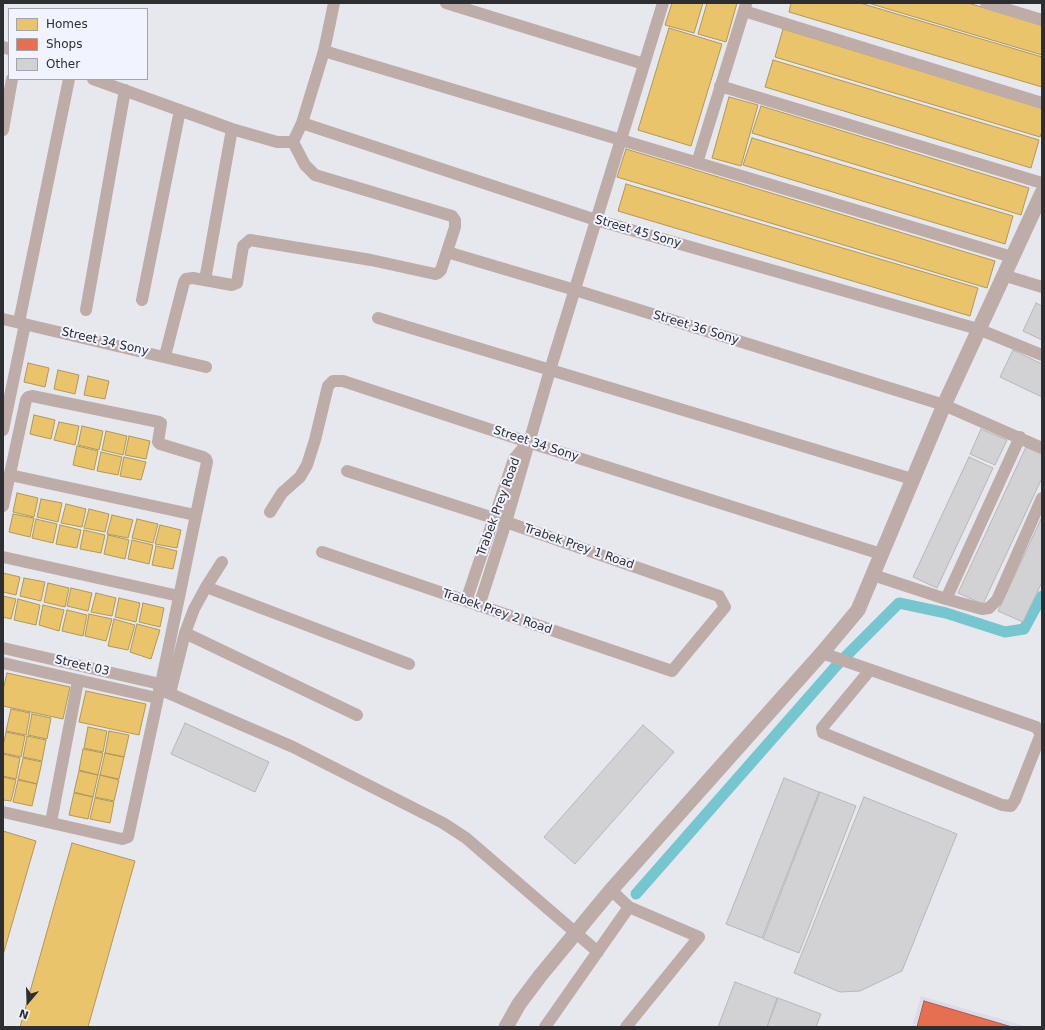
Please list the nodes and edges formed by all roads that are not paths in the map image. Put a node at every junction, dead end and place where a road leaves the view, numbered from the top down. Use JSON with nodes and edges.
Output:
{"nodes":[{"id":1,"x":334,"y":3,"type":"edge"},
{"id":2,"x":446,"y":3,"type":"edge"},
{"id":3,"x":663,"y":3,"type":"edge"},
{"id":4,"x":986,"y":3,"type":"edge"},
{"id":5,"x":745,"y":7,"type":"edge"},
{"id":6,"x":1042,"y":20,"type":"edge"},
{"id":7,"x":324,"y":51,"type":"junction"},
{"id":8,"x":644,"y":64,"type":"junction"},
{"id":9,"x":12,"y":80,"type":"edge"},
{"id":10,"x":69,"y":80,"type":"edge"},
{"id":11,"x":96,"y":80,"type":"edge"},
{"id":12,"x":720,"y":86,"type":"junction"},
{"id":13,"x":125,"y":90,"type":"junction"},
{"id":14,"x":1042,"y":103,"type":"edge"},
{"id":15,"x":180,"y":110,"type":"junction"},
{"id":16,"x":302,"y":123,"type":"junction"},
{"id":17,"x":232,"y":129,"type":"junction"},
{"id":18,"x":3,"y":130,"type":"edge"},
{"id":19,"x":621,"y":140,"type":"junction"},
{"id":20,"x":293,"y":142,"type":"junction"},
{"id":21,"x":697,"y":163,"type":"junction"},
{"id":22,"x":1042,"y":184,"type":"edge"},
{"id":23,"x":1042,"y":193,"type":"edge"},
{"id":24,"x":596,"y":220,"type":"junction"},
{"id":25,"x":447,"y":252,"type":"junction"},
{"id":26,"x":1012,"y":257,"type":"junction"},
{"id":27,"x":1003,"y":275,"type":"junction"},
{"id":28,"x":205,"y":280,"type":"junction"},
{"id":29,"x":1042,"y":287,"type":"edge"},
{"id":30,"x":574,"y":290,"type":"junction"},
{"id":31,"x":142,"y":300,"type":"dead end"},
{"id":32,"x":86,"y":310,"type":"dead end"},
{"id":33,"x":378,"y":318,"type":"dead end"},
{"id":34,"x":3,"y":319,"type":"edge"},
{"id":35,"x":22,"y":323,"type":"junction"},
{"id":36,"x":978,"y":329,"type":"junction"},
{"id":37,"x":1042,"y":355,"type":"edge"},
{"id":38,"x":165,"y":356,"type":"junction"},
{"id":39,"x":206,"y":367,"type":"dead end"},
{"id":40,"x":550,"y":370,"type":"junction"},
{"id":41,"x":6,"y":401,"type":"edge"},
{"id":42,"x":944,"y":405,"type":"junction"},
{"id":43,"x":3,"y":430,"type":"edge"},
{"id":44,"x":1020,"y":437,"type":"junction"},
{"id":45,"x":528,"y":442,"type":"junction"},
{"id":46,"x":1042,"y":448,"type":"edge"},
{"id":47,"x":348,"y":471,"type":"dead end"},
{"id":48,"x":10,"y":475,"type":"junction"},
{"id":49,"x":912,"y":479,"type":"junction"},
{"id":50,"x":1042,"y":498,"type":"edge"},
{"id":51,"x":3,"y":506,"type":"edge"},
{"id":52,"x":270,"y":512,"type":"dead end"},
{"id":53,"x":195,"y":515,"type":"junction"},
{"id":54,"x":494,"y":519,"type":"junction"},
{"id":55,"x":506,"y":522,"type":"junction"},
{"id":56,"x":322,"y":552,"type":"dead end"},
{"id":57,"x":880,"y":554,"type":"junction"},
{"id":58,"x":3,"y":557,"type":"edge"},
{"id":59,"x":222,"y":562,"type":"dead end"},
{"id":60,"x":873,"y":575,"type":"junction"},
{"id":61,"x":206,"y":587,"type":"junction"},
{"id":62,"x":179,"y":596,"type":"junction"},
{"id":63,"x":946,"y":599,"type":"junction"},
{"id":64,"x":466,"y":602,"type":"junction"},
{"id":65,"x":479,"y":606,"type":"junction"},
{"id":66,"x":185,"y":633,"type":"junction"},
{"id":67,"x":3,"y":648,"type":"edge"},
{"id":68,"x":826,"y":654,"type":"junction"},
{"id":69,"x":3,"y":663,"type":"edge"},
{"id":70,"x":409,"y":664,"type":"dead end"},
{"id":71,"x":866,"y":669,"type":"junction"},
{"id":72,"x":672,"y":671,"type":"joint"},
{"id":73,"x":78,"y":681,"type":"junction"},
{"id":74,"x":162,"y":691,"type":"junction"},
{"id":75,"x":357,"y":715,"type":"dead end"},
{"id":76,"x":3,"y":812,"type":"edge"},
{"id":77,"x":51,"y":822,"type":"junction"},
{"id":78,"x":611,"y":890,"type":"junction"},
{"id":79,"x":629,"y":907,"type":"junction"},
{"id":80,"x":576,"y":933,"type":"junction"},
{"id":81,"x":598,"y":952,"type":"junction"},
{"id":82,"x":506,"y":1027,"type":"edge"},
{"id":83,"x":545,"y":1027,"type":"edge"},
{"id":84,"x":626,"y":1027,"type":"edge"}],
"edges":[{"from":1,"to":7,"type":"street"},
{"from":2,"to":8,"type":"street"},
{"from":3,"to":8,"type":"street"},
{"from":4,"to":6,"type":"street"},
{"from":5,"to":12,"type":"street"},
{"from":5,"to":14,"type":"street"},
{"from":7,"to":16,"type":"street"},
{"from":7,"to":19,"type":"street"},
{"from":8,"to":19,"type":"street"},
{"from":9,"to":18,"type":"street"},
{"from":10,"to":35,"type":"street"},
{"from":11,"to":13,"type":"street"},
{"from":12,"to":21,"type":"street"},
{"from":12,"to":22,"type":"street"},
{"from":13,"to":15,"type":"street"},
{"from":13,"to":32,"type":"street"},
{"from":15,"to":17,"type":"street"},
{"from":15,"to":31,"type":"street"},
{"from":16,"to":20,"type":"street"},
{"from":16,"to":24,"type":"street","name":"Street 45 Sony"},
{"from":17,"to":20,"type":"street"},
{"from":17,"to":28,"type":"street"},
{"from":19,"to":21,"type":"street"},
{"from":19,"to":24,"type":"street"},
{"from":20,"to":25,"type":"street"},
{"from":21,"to":26,"type":"street"},
{"from":23,"to":26,"type":"street"},
{"from":24,"to":30,"type":"street"},
{"from":24,"to":36,"type":"street","name":"Street 45 Sony"},
{"from":25,"to":28,"type":"street"},
{"from":25,"to":30,"type":"street","name":"Street 36 Sony"},
{"from":26,"to":27,"type":"street"},
{"from":27,"to":29,"type":"street"},
{"from":27,"to":36,"type":"street"},
{"from":28,"to":38,"type":"street"},
{"from":30,"to":40,"type":"street"},
{"from":30,"to":42,"type":"street","name":"Street 36 Sony"},
{"from":33,"to":40,"type":"street"},
{"from":34,"to":35,"type":"street","name":"Street 34 Sony"},
{"from":35,"to":38,"type":"street","name":"Street 34 Sony"},
{"from":35,"to":41,"type":"street"},
{"from":36,"to":37,"type":"street","name":"Street 45 Sony"},
{"from":36,"to":42,"type":"street"},
{"from":38,"to":39,"type":"street","name":"Street 34 Sony"},
{"from":40,"to":45,"type":"street"},
{"from":40,"to":49,"type":"street"},
{"from":41,"to":43,"type":"street"},
{"from":42,"to":44,"type":"street","name":"Street 36 Sony"},
{"from":42,"to":49,"type":"street"},
{"from":44,"to":46,"type":"street","name":"Street 36 Sony"},
{"from":44,"to":63,"type":"street"},
{"from":45,"to":52,"type":"street","name":"Street 34 Sony"},
{"from":45,"to":54,"type":"street","name":"Trabek Prey Road"},
{"from":45,"to":55,"type":"street","name":"Trabek Prey Road"},
{"from":45,"to":57,"type":"street","name":"Street 34 Sony"},
{"from":47,"to":54,"type":"street","name":"Trabek Prey 1 Road"},
{"from":48,"to":51,"type":"street"},
{"from":48,"to":53,"type":"street"},
{"from":48,"to":53,"type":"street"},
{"from":49,"to":57,"type":"street"},
{"from":50,"to":63,"type":"street"},
{"from":53,"to":62,"type":"street"},
{"from":54,"to":55,"type":"street","name":"Trabek Prey 1 Road"},
{"from":54,"to":64,"type":"street","name":"Trabek Prey Road"},
{"from":55,"to":65,"type":"street","name":"Trabek Prey Road"},
{"from":55,"to":72,"type":"street","name":"Trabek Prey 1 Road"},
{"from":56,"to":64,"type":"street","name":"Trabek Prey 2 Road"},
{"from":57,"to":60,"type":"street"},
{"from":58,"to":62,"type":"street"},
{"from":59,"to":61,"type":"street"},
{"from":60,"to":63,"type":"street"},
{"from":60,"to":68,"type":"street"},
{"from":61,"to":66,"type":"street"},
{"from":61,"to":70,"type":"street"},
{"from":62,"to":74,"type":"street"},
{"from":64,"to":65,"type":"street","name":"Trabek Prey 2 Road"},
{"from":65,"to":72,"type":"street","name":"Trabek Prey 2 Road"},
{"from":66,"to":74,"type":"street"},
{"from":66,"to":75,"type":"street"},
{"from":67,"to":74,"type":"street","name":"Street 03"},
{"from":68,"to":71,"type":"street"},
{"from":68,"to":78,"type":"street"},
{"from":69,"to":73,"type":"street","name":"Street 03"},
{"from":71,"to":71,"type":"street"},
{"from":73,"to":74,"type":"street","name":"Street 03"},
{"from":73,"to":77,"type":"street"},
{"from":74,"to":77,"type":"street"},
{"from":74,"to":80,"type":"street"},
{"from":76,"to":77,"type":"street"},
{"from":78,"to":79,"type":"street"},
{"from":78,"to":80,"type":"street"},
{"from":79,"to":81,"type":"street"},
{"from":79,"to":84,"type":"street"},
{"from":80,"to":81,"type":"street"},
{"from":80,"to":82,"type":"street"},
{"from":81,"to":83,"type":"street"}]}
